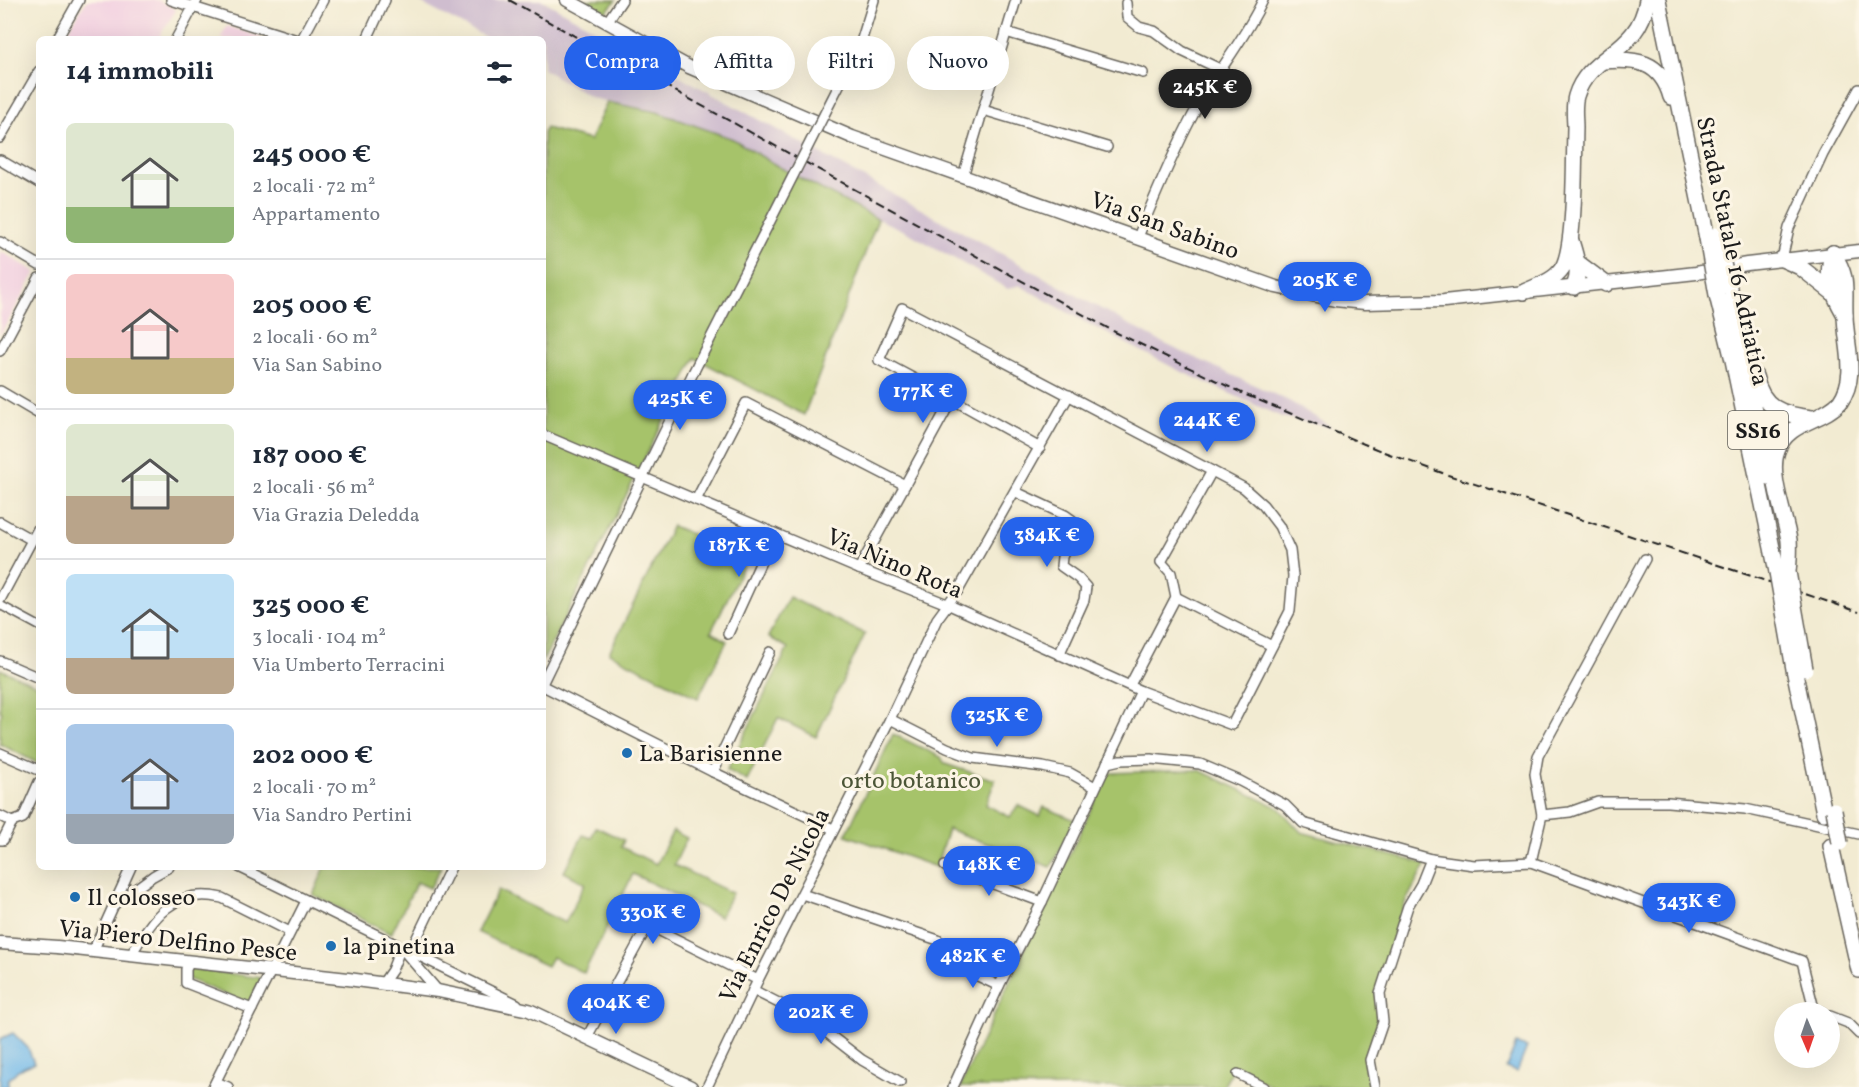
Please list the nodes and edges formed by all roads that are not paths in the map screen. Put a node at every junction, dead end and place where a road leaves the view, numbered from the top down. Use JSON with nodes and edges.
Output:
{"nodes":[{"id":1,"x":80,"y":0,"type":"edge"},
{"id":2,"x":171,"y":0,"type":"edge"},
{"id":3,"x":323,"y":0,"type":"edge"},
{"id":4,"x":385,"y":0,"type":"edge"},
{"id":5,"x":567,"y":0,"type":"edge"},
{"id":6,"x":622,"y":0,"type":"edge"},
{"id":7,"x":874,"y":0,"type":"edge"},
{"id":8,"x":1017,"y":0,"type":"edge"},
{"id":9,"x":1263,"y":0,"type":"edge"},
{"id":10,"x":1647,"y":0,"type":"edge"},
{"id":11,"x":1658,"y":0,"type":"edge"},
{"id":12,"x":1667,"y":0,"type":"edge"},
{"id":13,"x":1126,"y":3,"type":"dead end"},
{"id":14,"x":195,"y":4,"type":"edge"},
{"id":15,"x":607,"y":22,"type":"junction"},
{"id":16,"x":1006,"y":32,"type":"junction"},
{"id":17,"x":59,"y":36,"type":"edge"},
{"id":18,"x":178,"y":36,"type":"edge"},
{"id":19,"x":286,"y":36,"type":"edge"},
{"id":20,"x":304,"y":36,"type":"edge"},
{"id":21,"x":369,"y":36,"type":"edge"},
{"id":22,"x":1603,"y":61,"type":"junction"},
{"id":23,"x":1222,"y":70,"type":"junction"},
{"id":24,"x":1143,"y":74,"type":"dead end"},
{"id":25,"x":36,"y":79,"type":"edge"},
{"id":26,"x":1859,"y":90,"type":"edge"},
{"id":27,"x":983,"y":110,"type":"junction"},
{"id":28,"x":0,"y":138,"type":"edge"},
{"id":29,"x":1107,"y":147,"type":"dead end"},
{"id":30,"x":0,"y":160,"type":"edge"},
{"id":31,"x":963,"y":176,"type":"junction"},
{"id":32,"x":36,"y":181,"type":"edge"},
{"id":33,"x":1709,"y":233,"type":"junction"},
{"id":34,"x":1138,"y":237,"type":"junction"},
{"id":35,"x":0,"y":242,"type":"edge"},
{"id":36,"x":1859,"y":251,"type":"edge"},
{"id":37,"x":1833,"y":253,"type":"junction"},
{"id":38,"x":1782,"y":259,"type":"junction"},
{"id":39,"x":36,"y":263,"type":"edge"},
{"id":40,"x":1571,"y":265,"type":"junction"},
{"id":41,"x":1859,"y":274,"type":"edge"},
{"id":42,"x":36,"y":284,"type":"edge"},
{"id":43,"x":1606,"y":284,"type":"junction"},
{"id":44,"x":1574,"y":287,"type":"junction"},
{"id":45,"x":1723,"y":291,"type":"junction"},
{"id":46,"x":1524,"y":292,"type":"junction"},
{"id":47,"x":1839,"y":292,"type":"junction"},
{"id":48,"x":0,"y":351,"type":"edge"},
{"id":49,"x":0,"y":391,"type":"edge"},
{"id":50,"x":1069,"y":395,"type":"junction"},
{"id":51,"x":952,"y":399,"type":"junction"},
{"id":52,"x":36,"y":412,"type":"edge"},
{"id":53,"x":1812,"y":418,"type":"junction"},
{"id":54,"x":546,"y":436,"type":"edge"},
{"id":55,"x":1040,"y":448,"type":"junction"},
{"id":56,"x":1212,"y":471,"type":"junction"},
{"id":57,"x":642,"y":478,"type":"junction"},
{"id":58,"x":905,"y":485,"type":"junction"},
{"id":59,"x":1016,"y":492,"type":"junction"},
{"id":60,"x":696,"y":500,"type":"junction"},
{"id":61,"x":0,"y":522,"type":"edge"},
{"id":62,"x":774,"y":533,"type":"junction"},
{"id":63,"x":35,"y":544,"type":"edge"},
{"id":64,"x":1645,"y":559,"type":"dead end"},
{"id":65,"x":859,"y":569,"type":"junction"},
{"id":66,"x":1783,"y":572,"type":"junction"},
{"id":67,"x":1176,"y":597,"type":"junction"},
{"id":68,"x":0,"y":603,"type":"edge"},
{"id":69,"x":947,"y":604,"type":"junction"},
{"id":70,"x":36,"y":624,"type":"edge"},
{"id":71,"x":728,"y":634,"type":"dead end"},
{"id":72,"x":1272,"y":646,"type":"junction"},
{"id":73,"x":770,"y":652,"type":"dead end"},
{"id":74,"x":1059,"y":655,"type":"junction"},
{"id":75,"x":0,"y":661,"type":"edge"},
{"id":76,"x":36,"y":677,"type":"edge"},
{"id":77,"x":546,"y":678,"type":"edge"},
{"id":78,"x":1130,"y":685,"type":"junction"},
{"id":79,"x":546,"y":686,"type":"edge"},
{"id":80,"x":1141,"y":692,"type":"junction"},
{"id":81,"x":890,"y":719,"type":"junction"},
{"id":82,"x":0,"y":753,"type":"edge"},
{"id":83,"x":1107,"y":763,"type":"junction"},
{"id":84,"x":36,"y":769,"type":"edge"},
{"id":85,"x":714,"y":772,"type":"junction"},
{"id":86,"x":1095,"y":787,"type":"junction"},
{"id":87,"x":36,"y":789,"type":"edge"},
{"id":88,"x":1542,"y":815,"type":"junction"},
{"id":89,"x":0,"y":816,"type":"edge"},
{"id":90,"x":12,"y":822,"type":"junction"},
{"id":91,"x":834,"y":829,"type":"junction"},
{"id":92,"x":1859,"y":834,"type":"edge"},
{"id":93,"x":0,"y":840,"type":"edge"},
{"id":94,"x":1836,"y":844,"type":"junction"},
{"id":95,"x":1431,"y":859,"type":"junction"},
{"id":96,"x":1531,"y":862,"type":"junction"},
{"id":97,"x":945,"y":866,"type":"dead end"},
{"id":98,"x":127,"y":870,"type":"edge"},
{"id":99,"x":164,"y":870,"type":"edge"},
{"id":100,"x":245,"y":870,"type":"edge"},
{"id":101,"x":451,"y":870,"type":"edge"},
{"id":102,"x":802,"y":894,"type":"junction"},
{"id":103,"x":306,"y":901,"type":"junction"},
{"id":104,"x":1042,"y":902,"type":"junction"},
{"id":105,"x":113,"y":906,"type":"junction"},
{"id":106,"x":1859,"y":924,"type":"edge"},
{"id":107,"x":290,"y":932,"type":"junction"},
{"id":108,"x":938,"y":940,"type":"dead end"},
{"id":109,"x":0,"y":943,"type":"edge"},
{"id":110,"x":401,"y":947,"type":"junction"},
{"id":111,"x":93,"y":951,"type":"junction"},
{"id":112,"x":410,"y":952,"type":"junction"},
{"id":113,"x":130,"y":955,"type":"junction"},
{"id":114,"x":190,"y":962,"type":"junction"},
{"id":115,"x":959,"y":967,"type":"dead end"},
{"id":116,"x":1859,"y":970,"type":"edge"},
{"id":117,"x":272,"y":972,"type":"junction"},
{"id":118,"x":758,"y":980,"type":"junction"},
{"id":119,"x":382,"y":983,"type":"junction"},
{"id":120,"x":999,"y":987,"type":"junction"},
{"id":121,"x":753,"y":990,"type":"junction"},
{"id":122,"x":438,"y":991,"type":"junction"},
{"id":123,"x":1812,"y":1002,"type":"edge"},
{"id":124,"x":252,"y":1009,"type":"junction"},
{"id":125,"x":530,"y":1010,"type":"junction"},
{"id":126,"x":1840,"y":1020,"type":"edge"},
{"id":127,"x":1859,"y":1034,"type":"edge"},
{"id":128,"x":587,"y":1037,"type":"junction"},
{"id":129,"x":1238,"y":1074,"type":"dead end"},
{"id":130,"x":900,"y":1082,"type":"dead end"},
{"id":131,"x":214,"y":1084,"type":"edge"},
{"id":132,"x":228,"y":1087,"type":"edge"},
{"id":133,"x":691,"y":1087,"type":"edge"},
{"id":134,"x":707,"y":1087,"type":"edge"},
{"id":135,"x":953,"y":1087,"type":"edge"},
{"id":136,"x":1263,"y":1087,"type":"edge"},
{"id":137,"x":1375,"y":1087,"type":"edge"}],
"edges":[{"from":1,"to":17,"type":"street"},
{"from":2,"to":14,"type":"street"},
{"from":3,"to":20,"type":"street"},
{"from":4,"to":21,"type":"street"},
{"from":5,"to":15,"type":"street","name":"Via San Sabino"},
{"from":6,"to":15,"type":"street"},
{"from":7,"to":57,"type":"street","bridge":true},
{"from":8,"to":16,"type":"street"},
{"from":9,"to":23,"type":"street"},
{"from":10,"to":22,"type":"highway"},
{"from":11,"to":33,"type":"highway","name":"Strada Statale 16 Adriatica","number":"SS16"},
{"from":12,"to":33,"type":"highway","name":"Strada Statale 16 Adriatica","number":"SS16"},
{"from":13,"to":23,"type":"street"},
{"from":14,"to":18,"type":"street"},
{"from":14,"to":19,"type":"street"},
{"from":15,"to":31,"type":"street","name":"Via San Sabino"},
{"from":16,"to":24,"type":"street"},
{"from":16,"to":27,"type":"street"},
{"from":22,"to":33,"type":"highway"},
{"from":22,"to":40,"type":"highway"},
{"from":23,"to":34,"type":"street"},
{"from":25,"to":28,"type":"street"},
{"from":26,"to":38,"type":"street"},
{"from":27,"to":29,"type":"street"},
{"from":27,"to":31,"type":"street"},
{"from":30,"to":32,"type":"street"},
{"from":31,"to":34,"type":"street","name":"Via San Sabino"},
{"from":33,"to":45,"type":"highway","name":"Strada Statale 16 Adriatica","number":"SS16","bridge":true},
{"from":34,"to":46,"type":"street","name":"Via San Sabino"},
{"from":35,"to":39,"type":"street"},
{"from":36,"to":37,"type":"street","name":"Via San Sabino"},
{"from":37,"to":38,"type":"street","name":"Via San Sabino"},
{"from":37,"to":47,"type":"highway"},
{"from":38,"to":43,"type":"street","name":"Via San Sabino"},
{"from":38,"to":47,"type":"highway"},
{"from":40,"to":43,"type":"highway"},
{"from":40,"to":44,"type":"highway"},
{"from":40,"to":46,"type":"highway"},
{"from":41,"to":47,"type":"highway"},
{"from":42,"to":48,"type":"street"},
{"from":43,"to":44,"type":"street","name":"Via San Sabino"},
{"from":44,"to":46,"type":"street","name":"Via San Sabino"},
{"from":45,"to":53,"type":"highway"},
{"from":45,"to":66,"type":"highway","name":"Strada Statale 16 Adriatica","number":"SS16"},
{"from":47,"to":53,"type":"highway"},
{"from":49,"to":52,"type":"street"},
{"from":50,"to":51,"type":"street"},
{"from":50,"to":55,"type":"street","name":"Via Enrico De Nicola"},
{"from":50,"to":56,"type":"street"},
{"from":51,"to":55,"type":"street"},
{"from":51,"to":58,"type":"street"},
{"from":53,"to":66,"type":"highway"},
{"from":54,"to":57,"type":"street","name":"Via Nino Rota"},
{"from":55,"to":59,"type":"street","name":"Via Enrico De Nicola"},
{"from":56,"to":67,"type":"street"},
{"from":56,"to":72,"type":"street"},
{"from":57,"to":60,"type":"street","name":"Via Nino Rota"},
{"from":57,"to":77,"type":"street"},
{"from":58,"to":60,"type":"street"},
{"from":58,"to":65,"type":"street"},
{"from":59,"to":69,"type":"street","name":"Via Enrico De Nicola"},
{"from":59,"to":74,"type":"street"},
{"from":60,"to":62,"type":"street","name":"Via Nino Rota"},
{"from":61,"to":63,"type":"street"},
{"from":62,"to":65,"type":"street","name":"Via Nino Rota"},
{"from":62,"to":71,"type":"street"},
{"from":63,"to":68,"type":"street"},
{"from":64,"to":88,"type":"street"},
{"from":65,"to":69,"type":"street","name":"Via Nino Rota"},
{"from":66,"to":94,"type":"highway","name":"Strada Statale 16 Adriatica","number":"SS16","bridge":true},
{"from":67,"to":72,"type":"street"},
{"from":67,"to":78,"type":"street"},
{"from":68,"to":70,"type":"street"},
{"from":69,"to":74,"type":"street","name":"Via Nino Rota"},
{"from":69,"to":81,"type":"street","name":"Via Enrico De Nicola"},
{"from":72,"to":80,"type":"street","name":"Via Nino Rota"},
{"from":73,"to":85,"type":"street"},
{"from":74,"to":78,"type":"street","name":"Via Nino Rota"},
{"from":75,"to":76,"type":"street"},
{"from":78,"to":80,"type":"street","name":"Via Nino Rota"},
{"from":79,"to":85,"type":"street"},
{"from":80,"to":83,"type":"street"},
{"from":81,"to":86,"type":"street"},
{"from":81,"to":91,"type":"street","name":"Via Enrico De Nicola"},
{"from":82,"to":84,"type":"street"},
{"from":83,"to":86,"type":"street"},
{"from":83,"to":95,"type":"street"},
{"from":85,"to":91,"type":"street"},
{"from":86,"to":104,"type":"street"},
{"from":87,"to":90,"type":"street"},
{"from":88,"to":92,"type":"street"},
{"from":88,"to":96,"type":"street"},
{"from":89,"to":90,"type":"street"},
{"from":90,"to":93,"type":"street"},
{"from":91,"to":102,"type":"street","name":"Via Enrico De Nicola"},
{"from":94,"to":106,"type":"highway","name":"Strada Statale 16 Adriatica","number":"SS16"},
{"from":94,"to":116,"type":"highway","name":"Strada Statale 16 Adriatica","number":"SS16"},
{"from":95,"to":96,"type":"street"},
{"from":95,"to":137,"type":"street"},
{"from":96,"to":123,"type":"street"},
{"from":97,"to":104,"type":"street"},
{"from":98,"to":105,"type":"street"},
{"from":99,"to":105,"type":"street"},
{"from":100,"to":103,"type":"street"},
{"from":101,"to":112,"type":"street"},
{"from":102,"to":108,"type":"street"},
{"from":102,"to":118,"type":"street","name":"Via Enrico De Nicola"},
{"from":103,"to":107,"type":"street"},
{"from":103,"to":110,"type":"street"},
{"from":104,"to":120,"type":"street"},
{"from":105,"to":111,"type":"street"},
{"from":107,"to":113,"type":"street"},
{"from":107,"to":117,"type":"street"},
{"from":109,"to":111,"type":"street","name":"Via Piero Delfino Pesce"},
{"from":110,"to":112,"type":"street"},
{"from":110,"to":119,"type":"street"},
{"from":110,"to":122,"type":"street"},
{"from":111,"to":113,"type":"street","name":"Via Piero Delfino Pesce"},
{"from":112,"to":125,"type":"street"},
{"from":113,"to":114,"type":"street","name":"Via Piero Delfino Pesce"},
{"from":114,"to":117,"type":"street","name":"Via Piero Delfino Pesce"},
{"from":114,"to":124,"type":"street"},
{"from":115,"to":120,"type":"street"},
{"from":117,"to":119,"type":"street","name":"Via Piero Delfino Pesce"},
{"from":117,"to":124,"type":"street"},
{"from":118,"to":121,"type":"street","name":"Via Enrico De Nicola"},
{"from":118,"to":128,"type":"street"},
{"from":119,"to":122,"type":"street","name":"Via Piero Delfino Pesce"},
{"from":120,"to":135,"type":"street"},
{"from":121,"to":130,"type":"street"},
{"from":121,"to":134,"type":"street","name":"Via Enrico De Nicola"},
{"from":122,"to":125,"type":"street","name":"Via Piero Delfino Pesce"},
{"from":124,"to":131,"type":"street"},
{"from":125,"to":128,"type":"street","name":"Via Piero Delfino Pesce"},
{"from":126,"to":127,"type":"street"},
{"from":128,"to":133,"type":"street","name":"Via Piero Delfino Pesce"},
{"from":129,"to":136,"type":"street"},
{"from":131,"to":132,"type":"street"}]}
